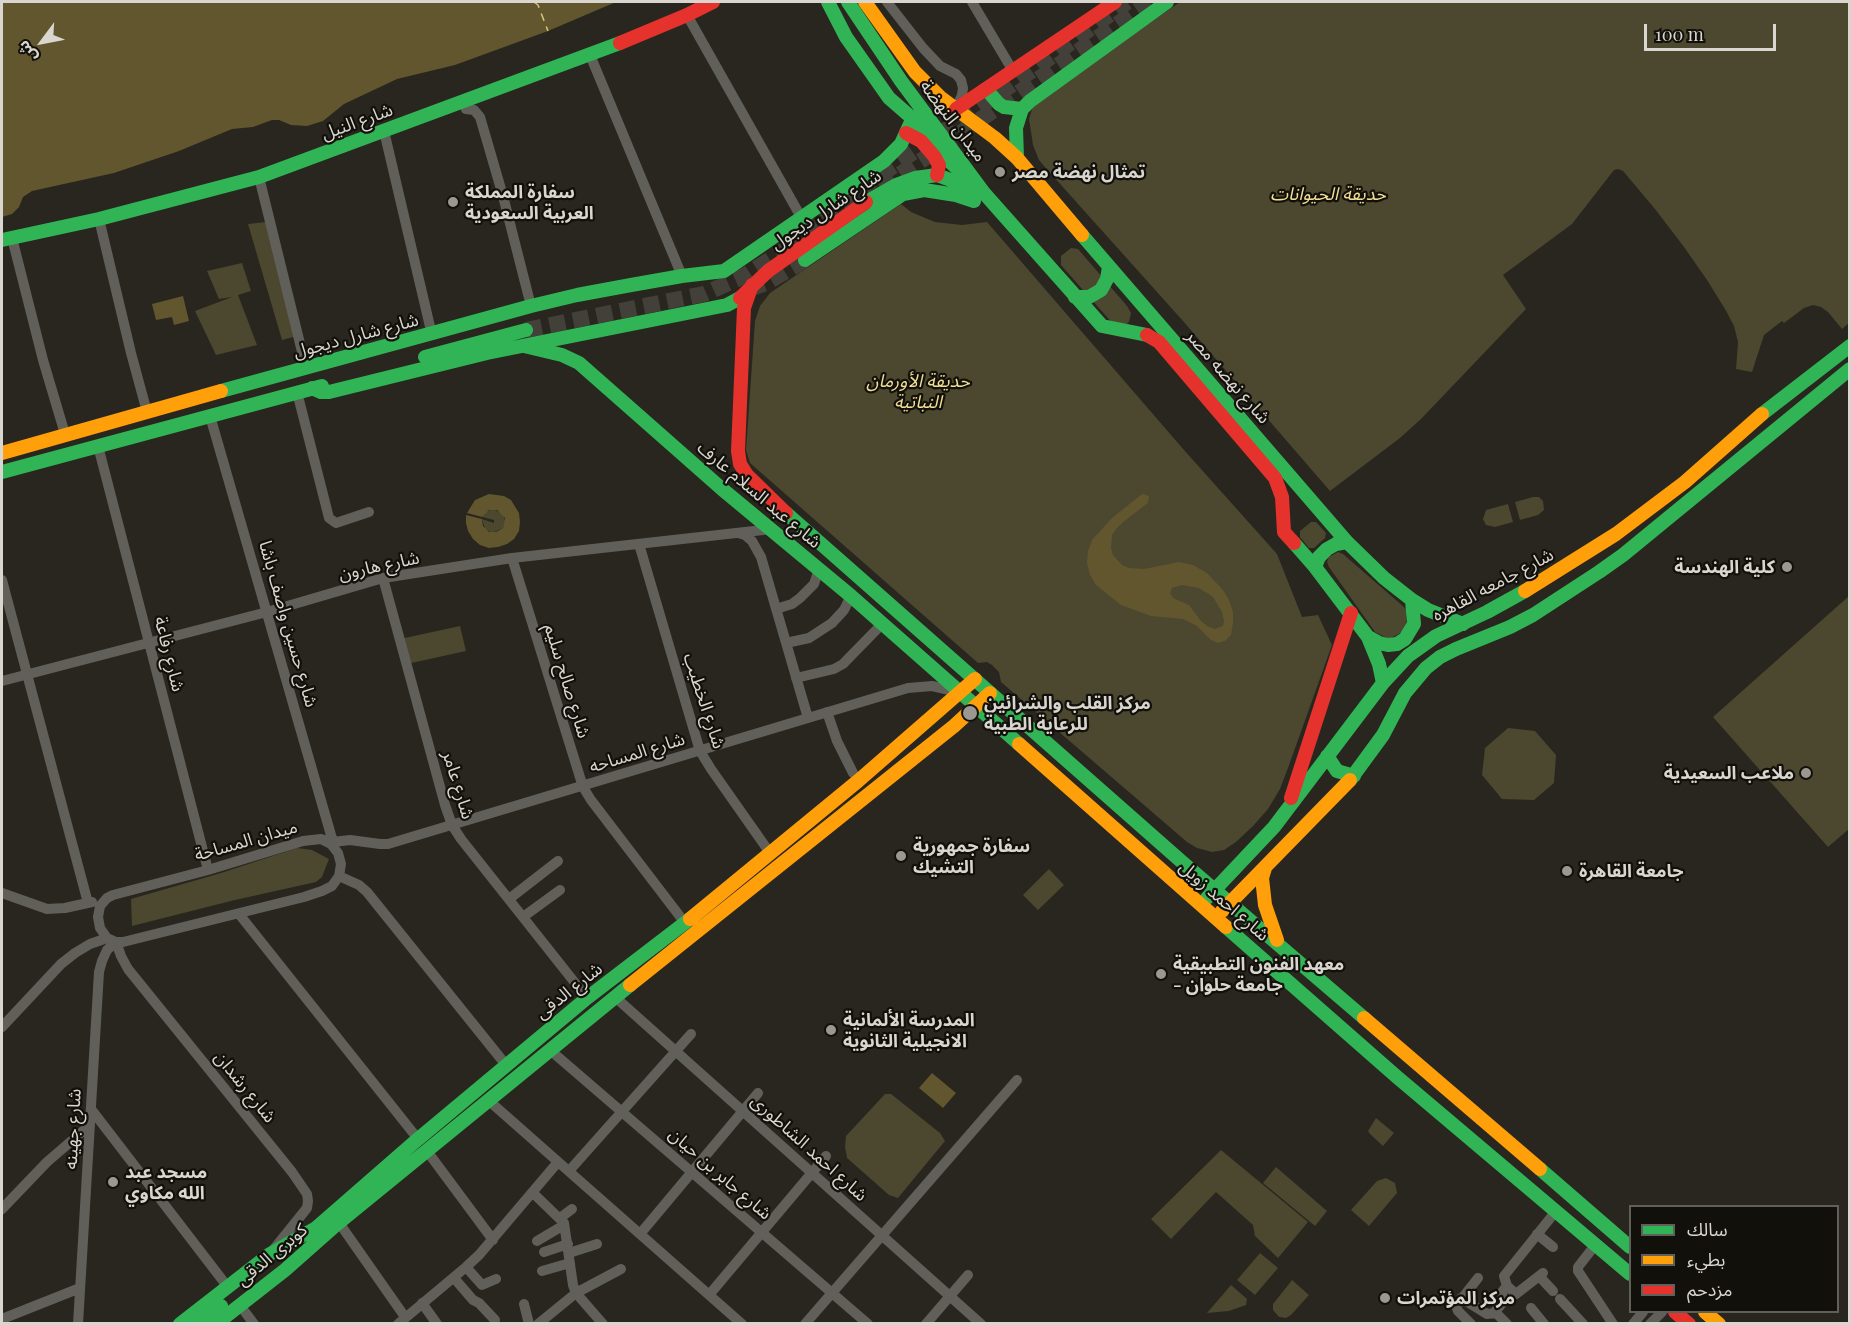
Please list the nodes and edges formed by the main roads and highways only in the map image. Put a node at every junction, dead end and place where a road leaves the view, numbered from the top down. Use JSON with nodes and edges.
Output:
{"nodes":[{"id":1,"x":713,"y":2,"type":"edge"},
{"id":2,"x":828,"y":2,"type":"edge"},
{"id":3,"x":848,"y":2,"type":"edge"},
{"id":4,"x":865,"y":2,"type":"edge"},
{"id":5,"x":1115,"y":2,"type":"edge"},
{"id":6,"x":1167,"y":2,"type":"edge"},
{"id":7,"x":986,"y":89,"type":"junction"},
{"id":8,"x":956,"y":109,"type":"junction"},
{"id":9,"x":1022,"y":109,"type":"junction"},
{"id":10,"x":913,"y":119,"type":"junction"},
{"id":11,"x":985,"y":130,"type":"joint"},
{"id":12,"x":906,"y":134,"type":"junction"},
{"id":13,"x":1017,"y":158,"type":"junction"},
{"id":14,"x":937,"y":176,"type":"junction"},
{"id":15,"x":984,"y":193,"type":"junction"},
{"id":16,"x":999,"y":210,"type":"junction"},
{"id":17,"x":7,"y":239,"type":"edge"},
{"id":18,"x":805,"y":260,"type":"tunnel mouth"},
{"id":19,"x":1109,"y":267,"type":"junction"},
{"id":20,"x":752,"y":285,"type":"junction"},
{"id":21,"x":1076,"y":297,"type":"junction"},
{"id":22,"x":526,"y":330,"type":"tunnel mouth"},
{"id":23,"x":524,"y":346,"type":"junction"},
{"id":24,"x":1850,"y":346,"type":"edge"},
{"id":25,"x":1850,"y":369,"type":"edge"},
{"id":26,"x":312,"y":388,"type":"junction"},
{"id":27,"x":1758,"y":418,"type":"junction"},
{"id":28,"x":1769,"y":434,"type":"junction"},
{"id":29,"x":2,"y":453,"type":"edge"},
{"id":30,"x":2,"y":472,"type":"edge"},
{"id":31,"x":785,"y":513,"type":"junction"},
{"id":32,"x":772,"y":529,"type":"junction"},
{"id":33,"x":1347,"y":542,"type":"junction"},
{"id":34,"x":1315,"y":567,"type":"junction"},
{"id":35,"x":1412,"y":600,"type":"junction"},
{"id":36,"x":1351,"y":614,"type":"junction"},
{"id":37,"x":1463,"y":624,"type":"junction"},
{"id":38,"x":1368,"y":637,"type":"junction"},
{"id":39,"x":975,"y":680,"type":"junction"},
{"id":40,"x":1383,"y":683,"type":"junction"},
{"id":41,"x":960,"y":693,"type":"junction"},
{"id":42,"x":990,"y":693,"type":"junction"},
{"id":43,"x":975,"y":706,"type":"junction"},
{"id":44,"x":1328,"y":756,"type":"junction"},
{"id":45,"x":1354,"y":776,"type":"junction"},
{"id":46,"x":1287,"y":810,"type":"junction"},
{"id":47,"x":1265,"y":868,"type":"junction"},
{"id":48,"x":1215,"y":891,"type":"junction"},
{"id":49,"x":1230,"y":903,"type":"junction"},
{"id":50,"x":1200,"y":905,"type":"junction"},
{"id":51,"x":1215,"y":918,"type":"junction"},
{"id":52,"x":1278,"y":943,"type":"junction"},
{"id":53,"x":1304,"y":965,"type":"junction"},
{"id":54,"x":1289,"y":981,"type":"junction"},
{"id":55,"x":350,"y":1213,"type":"junction"},
{"id":56,"x":1629,"y":1246,"type":"edge"},
{"id":57,"x":278,"y":1261,"type":"junction"},
{"id":58,"x":1629,"y":1273,"type":"edge"},
{"id":59,"x":1677,"y":1313,"type":"edge"},
{"id":60,"x":1707,"y":1313,"type":"edge"},
{"id":61,"x":180,"y":1323,"type":"edge"},
{"id":62,"x":199,"y":1323,"type":"edge"},
{"id":63,"x":216,"y":1323,"type":"edge"},
{"id":64,"x":231,"y":1323,"type":"edge"},
{"id":65,"x":1689,"y":1323,"type":"edge"},
{"id":66,"x":1719,"y":1323,"type":"edge"}],
"edges":[{"from":1,"to":17,"type":"main road","name":"شارع النيل"},
{"from":2,"to":10,"type":"main road"},
{"from":3,"to":15,"type":"main road","name":"ميدان النهضة"},
{"from":4,"to":8,"type":"main road","name":"ميدان النهضة"},
{"from":5,"to":7,"type":"main road"},
{"from":6,"to":9,"type":"main road"},
{"from":7,"to":8,"type":"main road"},
{"from":7,"to":9,"type":"main road"},
{"from":8,"to":11,"type":"main road","name":"ميدان النهضة"},
{"from":9,"to":13,"type":"main road"},
{"from":10,"to":12,"type":"main road"},
{"from":10,"to":15,"type":"main road"},
{"from":11,"to":13,"type":"main road","name":"شارع نهضه مصر"},
{"from":12,"to":14,"type":"main road"},
{"from":12,"to":29,"type":"main road","name":"شارع شارل ديجول"},
{"from":13,"to":19,"type":"main road","name":"شارع نهضه مصر"},
{"from":14,"to":15,"type":"main road","name":"شارع شارل ديجول"},
{"from":14,"to":20,"type":"main road","name":"شارع شارل ديجول"},
{"from":15,"to":16,"type":"main road","name":"شارع نهضه مصر"},
{"from":16,"to":18,"type":"main road"},
{"from":16,"to":21,"type":"main road","name":"شارع نهضه مصر"},
{"from":19,"to":21,"type":"main road"},
{"from":19,"to":33,"type":"main road","name":"شارع نهضه مصر"},
{"from":20,"to":23,"type":"main road","name":"شارع شارل ديجول"},
{"from":20,"to":31,"type":"main road","name":"شارع عبد السلام عارف"},
{"from":21,"to":34,"type":"main road","name":"شارع نهضه مصر"},
{"from":22,"to":26,"type":"main road","name":"شارع شارل ديجول"},
{"from":23,"to":26,"type":"main road","name":"شارع شارل ديجول"},
{"from":23,"to":32,"type":"main road","name":"شارع عبد السلام عارف"},
{"from":24,"to":27,"type":"main road","name":"شارع جامعه القاهره"},
{"from":25,"to":28,"type":"main road"},
{"from":26,"to":30,"type":"main road","name":"شارع شارل ديجول"},
{"from":27,"to":28,"type":"main road"},
{"from":27,"to":37,"type":"main road","name":"شارع جامعه القاهره"},
{"from":28,"to":45,"type":"main road"},
{"from":31,"to":32,"type":"main road"},
{"from":31,"to":39,"type":"main road","name":"شارع عبد السلام عارف"},
{"from":32,"to":41,"type":"main road","name":"شارع عبد السلام عارف"},
{"from":33,"to":34,"type":"main road"},
{"from":33,"to":35,"type":"main road","name":"شارع نهضه مصر"},
{"from":34,"to":36,"type":"main road","name":"شارع نهضه مصر"},
{"from":35,"to":37,"type":"main road","name":"شارع نهضه مصر"},
{"from":35,"to":38,"type":"main road"},
{"from":36,"to":38,"type":"main road","name":"شارع نهضه مصر"},
{"from":36,"to":46,"type":"main road"},
{"from":37,"to":40,"type":"main road","name":"شارع جامعه القاهره"},
{"from":38,"to":40,"type":"main road","name":"شارع نهضه مصر"},
{"from":39,"to":41,"type":"main road","name":"شارع الدقى"},
{"from":39,"to":42,"type":"main road","name":"شارع احمد زويل"},
{"from":40,"to":44,"type":"main road","name":"شارع جامعه القاهره"},
{"from":41,"to":43,"type":"main road","name":"شارع احمد زويل"},
{"from":41,"to":57,"type":"main road","name":"شارع الدقى"},
{"from":42,"to":43,"type":"main road","name":"شارع الدقى"},
{"from":42,"to":48,"type":"main road","name":"شارع احمد زويل"},
{"from":43,"to":50,"type":"main road","name":"شارع احمد زويل"},
{"from":43,"to":55,"type":"main road","name":"شارع الدقى"},
{"from":44,"to":45,"type":"main road"},
{"from":44,"to":46,"type":"main road","name":"شارع جامعه القاهره"},
{"from":45,"to":47,"type":"main road"},
{"from":46,"to":48,"type":"main road","name":"شارع جامعه القاهره"},
{"from":47,"to":49,"type":"main road"},
{"from":47,"to":52,"type":"main road"},
{"from":48,"to":49,"type":"main road","name":"شارع احمد زويل"},
{"from":48,"to":50,"type":"main road","name":"شارع جامعه القاهره"},
{"from":49,"to":51,"type":"main road"},
{"from":49,"to":52,"type":"main road","name":"شارع احمد زويل"},
{"from":50,"to":51,"type":"main road","name":"شارع احمد زويل"},
{"from":51,"to":54,"type":"main road","name":"شارع احمد زويل"},
{"from":52,"to":53,"type":"main road","name":"شارع احمد زويل"},
{"from":53,"to":54,"type":"main road"},
{"from":53,"to":56,"type":"main road","name":"شارع احمد زويل"},
{"from":54,"to":58,"type":"main road","name":"شارع احمد زويل"},
{"from":55,"to":57,"type":"main road","name":"كوبرى الدقى"},
{"from":55,"to":64,"type":"main road","name":"شارع الدقى"},
{"from":57,"to":61,"type":"main road","name":"شارع الدقى"},
{"from":57,"to":62,"type":"main road","name":"كوبرى الدقى"},
{"from":57,"to":63,"type":"main road","name":"كوبرى الدقى"},
{"from":59,"to":65,"type":"main road"},
{"from":60,"to":66,"type":"main road"}]}
